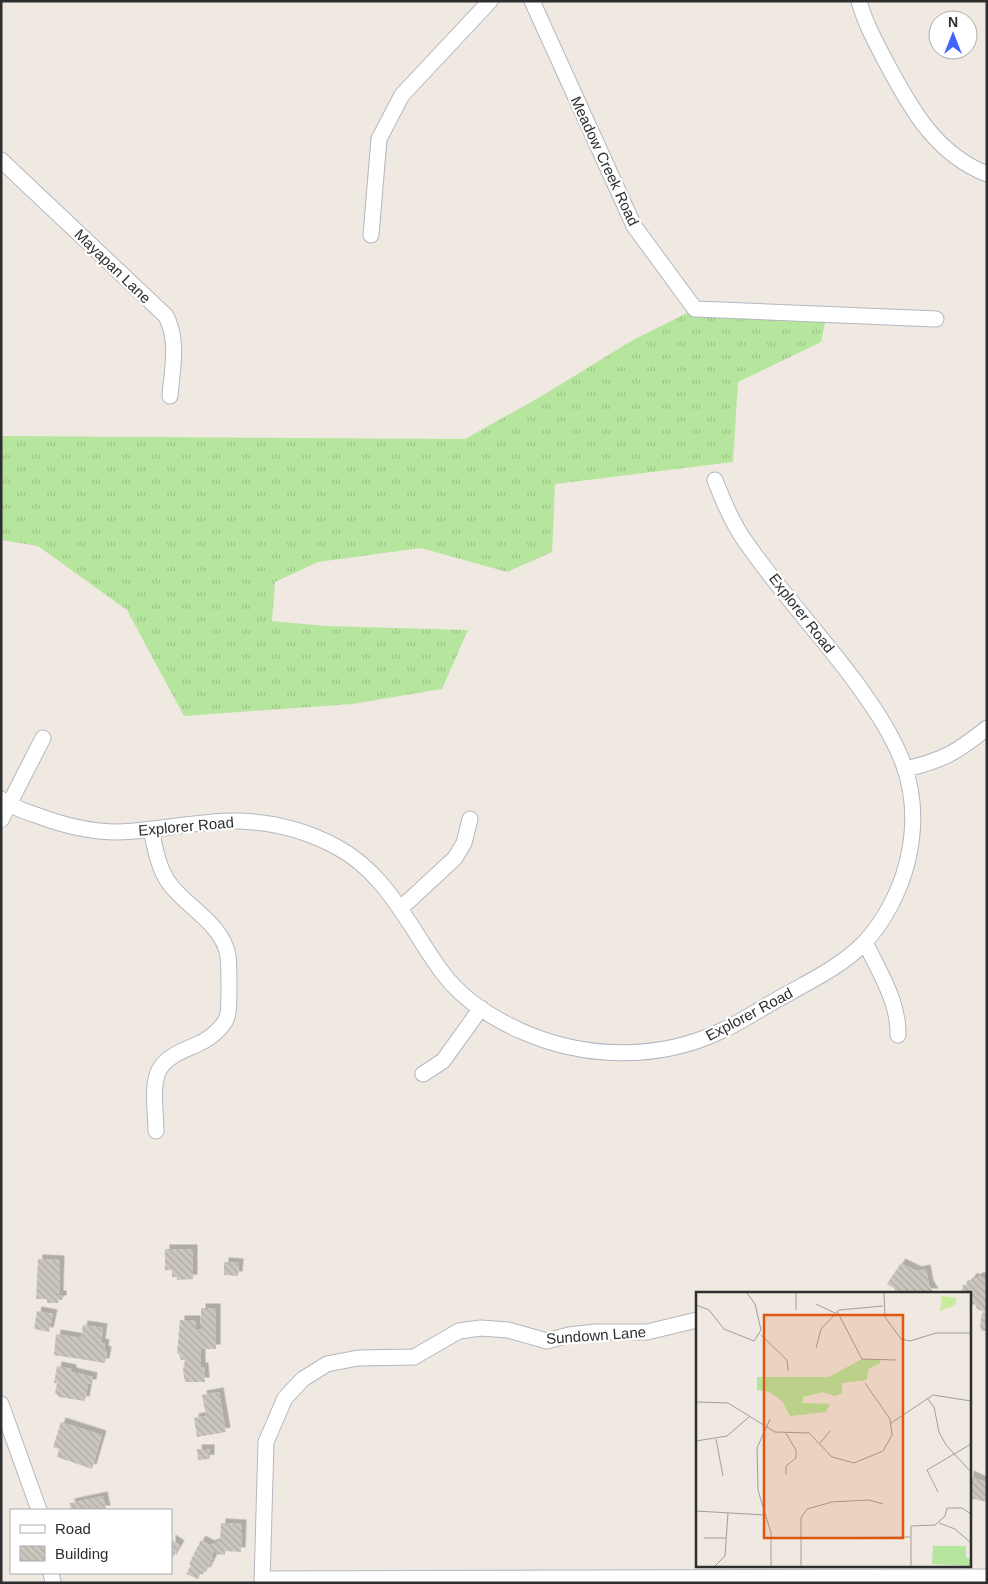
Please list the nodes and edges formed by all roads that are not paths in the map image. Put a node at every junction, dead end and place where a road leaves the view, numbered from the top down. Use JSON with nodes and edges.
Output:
{"nodes":[{"id":1,"x":490,"y":1,"type":"edge"},
{"id":2,"x":532,"y":1,"type":"edge"},
{"id":3,"x":859,"y":1,"type":"edge"},
{"id":4,"x":1,"y":160,"type":"edge"},
{"id":5,"x":987,"y":174,"type":"edge"},
{"id":6,"x":371,"y":235,"type":"dead end"},
{"id":7,"x":936,"y":319,"type":"dead end"},
{"id":8,"x":170,"y":396,"type":"dead end"},
{"id":9,"x":715,"y":480,"type":"dead end"},
{"id":10,"x":987,"y":728,"type":"edge"},
{"id":11,"x":43,"y":738,"type":"dead end"},
{"id":12,"x":906,"y":769,"type":"junction"},
{"id":13,"x":5,"y":802,"type":"edge"},
{"id":14,"x":470,"y":819,"type":"dead end"},
{"id":15,"x":1,"y":820,"type":"edge"},
{"id":16,"x":151,"y":829,"type":"junction"},
{"id":17,"x":401,"y":908,"type":"junction"},
{"id":18,"x":865,"y":942,"type":"junction"},
{"id":19,"x":481,"y":1008,"type":"junction"},
{"id":20,"x":898,"y":1035,"type":"dead end"},
{"id":21,"x":423,"y":1074,"type":"dead end"},
{"id":22,"x":156,"y":1131,"type":"dead end"},
{"id":23,"x":696,"y":1320,"type":"edge"},
{"id":24,"x":3,"y":1412,"type":"edge"},
{"id":25,"x":39,"y":1509,"type":"edge"},
{"id":26,"x":987,"y":1577,"type":"edge"},
{"id":27,"x":262,"y":1581,"type":"edge"}],
"edges":[{"from":1,"to":6,"type":"street"},
{"from":2,"to":7,"type":"street","name":"Meadow Creek Road"},
{"from":3,"to":5,"type":"street"},
{"from":4,"to":8,"type":"street","name":"Mayapan Lane"},
{"from":9,"to":12,"type":"street","name":"Explorer Road"},
{"from":10,"to":12,"type":"street"},
{"from":11,"to":13,"type":"street"},
{"from":12,"to":18,"type":"street","name":"Explorer Road"},
{"from":13,"to":15,"type":"street"},
{"from":13,"to":16,"type":"street","name":"Explorer Road"},
{"from":14,"to":17,"type":"street"},
{"from":16,"to":17,"type":"street","name":"Explorer Road"},
{"from":16,"to":22,"type":"street"},
{"from":17,"to":19,"type":"street","name":"Explorer Road"},
{"from":18,"to":19,"type":"street","name":"Explorer Road"},
{"from":18,"to":20,"type":"street"},
{"from":19,"to":21,"type":"street"},
{"from":23,"to":27,"type":"street","name":"Sundown Lane"},
{"from":24,"to":25,"type":"street"},
{"from":26,"to":27,"type":"street"}]}
